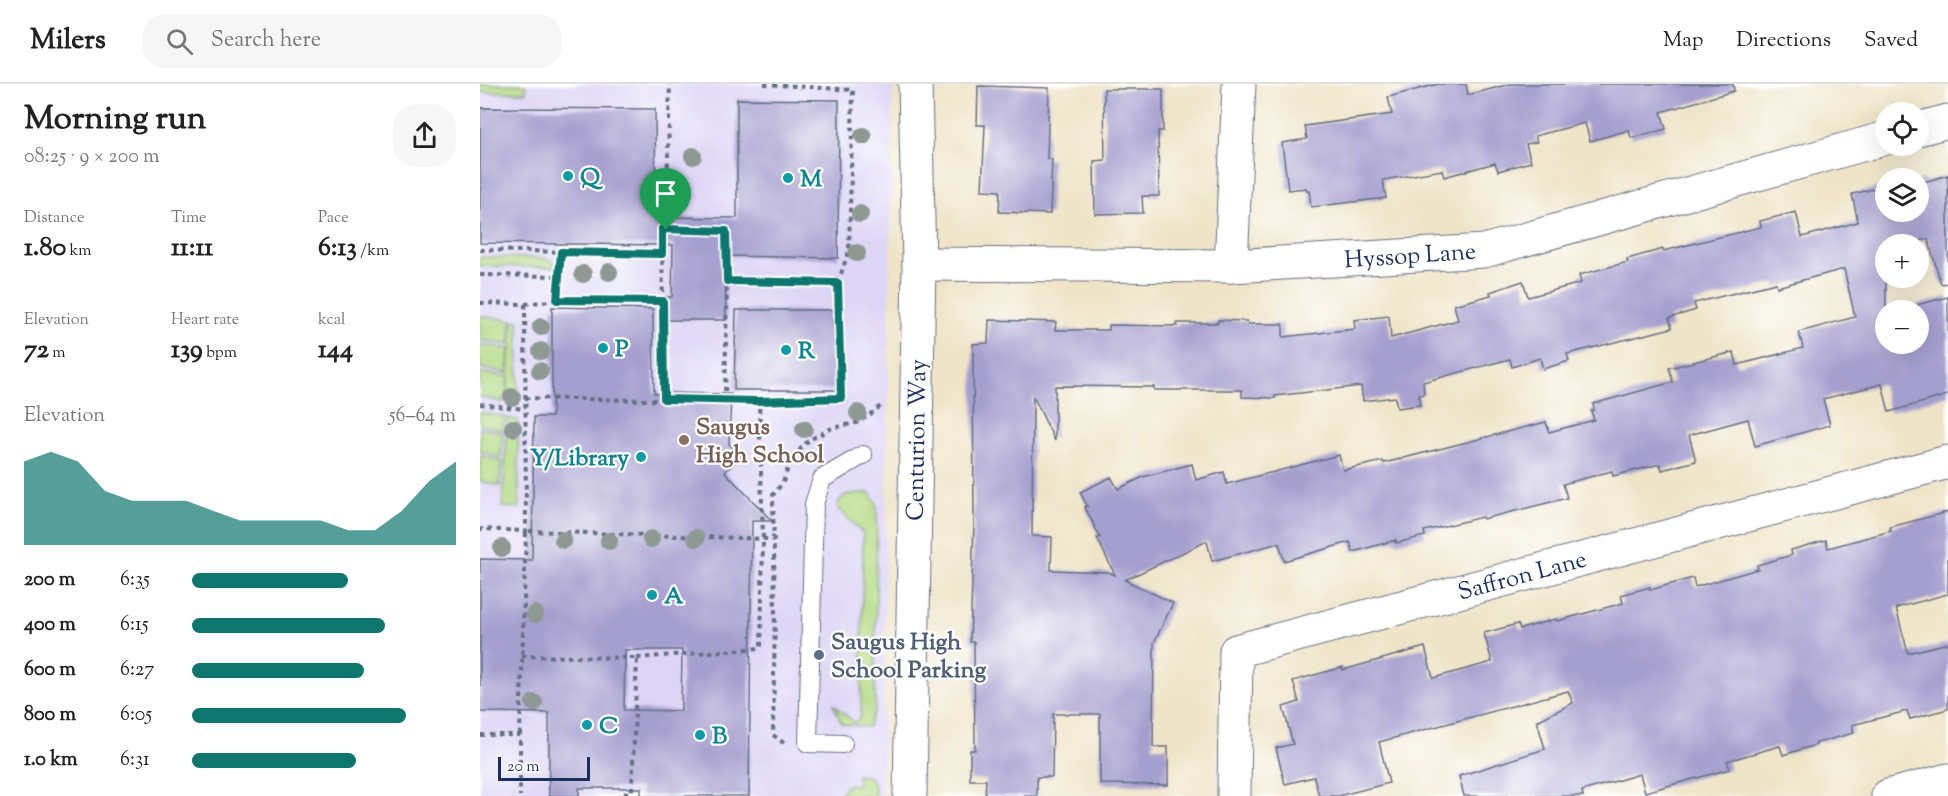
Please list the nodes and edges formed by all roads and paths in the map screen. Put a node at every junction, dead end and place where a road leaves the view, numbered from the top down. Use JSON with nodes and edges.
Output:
{"nodes":[{"id":1,"x":670,"y":84,"type":"edge"},
{"id":2,"x":764,"y":84,"type":"edge"},
{"id":3,"x":915,"y":84,"type":"edge"},
{"id":4,"x":1239,"y":84,"type":"edge"},
{"id":5,"x":1948,"y":121,"type":"edge"},
{"id":6,"x":1929,"y":126,"type":"edge"},
{"id":7,"x":1875,"y":141,"type":"edge"},
{"id":8,"x":666,"y":230,"type":"junction"},
{"id":9,"x":480,"y":250,"type":"edge"},
{"id":10,"x":561,"y":252,"type":"junction"},
{"id":11,"x":662,"y":254,"type":"junction"},
{"id":12,"x":919,"y":264,"type":"junction"},
{"id":13,"x":1231,"y":266,"type":"junction"},
{"id":14,"x":480,"y":275,"type":"edge"},
{"id":15,"x":559,"y":276,"type":"junction"},
{"id":16,"x":727,"y":281,"type":"junction"},
{"id":17,"x":838,"y":283,"type":"junction"},
{"id":18,"x":557,"y":300,"type":"junction"},
{"id":19,"x":663,"y":301,"type":"junction"},
{"id":20,"x":480,"y":303,"type":"edge"},
{"id":21,"x":525,"y":304,"type":"junction"},
{"id":22,"x":525,"y":398,"type":"junction"},
{"id":23,"x":664,"y":399,"type":"junction"},
{"id":24,"x":726,"y":400,"type":"junction"},
{"id":25,"x":759,"y":401,"type":"junction"},
{"id":26,"x":480,"y":404,"type":"edge"},
{"id":27,"x":525,"y":409,"type":"junction"},
{"id":28,"x":862,"y":455,"type":"dead end"},
{"id":29,"x":1948,"y":462,"type":"edge"},
{"id":30,"x":480,"y":529,"type":"edge"},
{"id":31,"x":526,"y":531,"type":"junction"},
{"id":32,"x":774,"y":537,"type":"dead end"},
{"id":33,"x":763,"y":539,"type":"junction"},
{"id":34,"x":522,"y":656,"type":"junction"},
{"id":35,"x":637,"y":658,"type":"junction"},
{"id":36,"x":480,"y":735,"type":"edge"},
{"id":37,"x":520,"y":735,"type":"junction"},
{"id":38,"x":843,"y":744,"type":"dead end"},
{"id":39,"x":1948,"y":780,"type":"edge"},
{"id":40,"x":520,"y":796,"type":"edge"},
{"id":41,"x":618,"y":796,"type":"edge"},
{"id":42,"x":910,"y":796,"type":"edge"},
{"id":43,"x":1234,"y":796,"type":"edge"},
{"id":44,"x":1888,"y":796,"type":"edge"}],
"edges":[{"from":1,"to":8,"type":"path"},
{"from":2,"to":17,"type":"path"},
{"from":3,"to":12,"type":"street","name":"Centurion Way"},
{"from":4,"to":13,"type":"street"},
{"from":5,"to":6,"type":"street"},
{"from":7,"to":13,"type":"street","name":"Hyssop Lane"},
{"from":8,"to":11,"type":"path"},
{"from":8,"to":16,"type":"path"},
{"from":9,"to":10,"type":"path"},
{"from":10,"to":11,"type":"path"},
{"from":10,"to":15,"type":"path"},
{"from":11,"to":19,"type":"path"},
{"from":12,"to":13,"type":"street","name":"Hyssop Lane"},
{"from":12,"to":42,"type":"street","name":"Centurion Way"},
{"from":14,"to":15,"type":"path"},
{"from":15,"to":18,"type":"path"},
{"from":16,"to":17,"type":"path"},
{"from":16,"to":24,"type":"path"},
{"from":17,"to":25,"type":"path"},
{"from":18,"to":19,"type":"path"},
{"from":18,"to":21,"type":"path"},
{"from":19,"to":23,"type":"path"},
{"from":20,"to":21,"type":"path"},
{"from":21,"to":22,"type":"path"},
{"from":22,"to":23,"type":"path"},
{"from":22,"to":27,"type":"path"},
{"from":23,"to":24,"type":"path"},
{"from":24,"to":25,"type":"path"},
{"from":25,"to":33,"type":"path"},
{"from":26,"to":27,"type":"path"},
{"from":27,"to":31,"type":"path"},
{"from":28,"to":38,"type":"lane"},
{"from":29,"to":43,"type":"street","name":"Saffron Lane"},
{"from":30,"to":31,"type":"path"},
{"from":31,"to":33,"type":"path"},
{"from":31,"to":34,"type":"path"},
{"from":32,"to":33,"type":"path"},
{"from":33,"to":35,"type":"path"},
{"from":34,"to":35,"type":"path"},
{"from":34,"to":37,"type":"path"},
{"from":35,"to":41,"type":"path"},
{"from":36,"to":37,"type":"path"},
{"from":37,"to":40,"type":"path"},
{"from":39,"to":44,"type":"street"}]}
